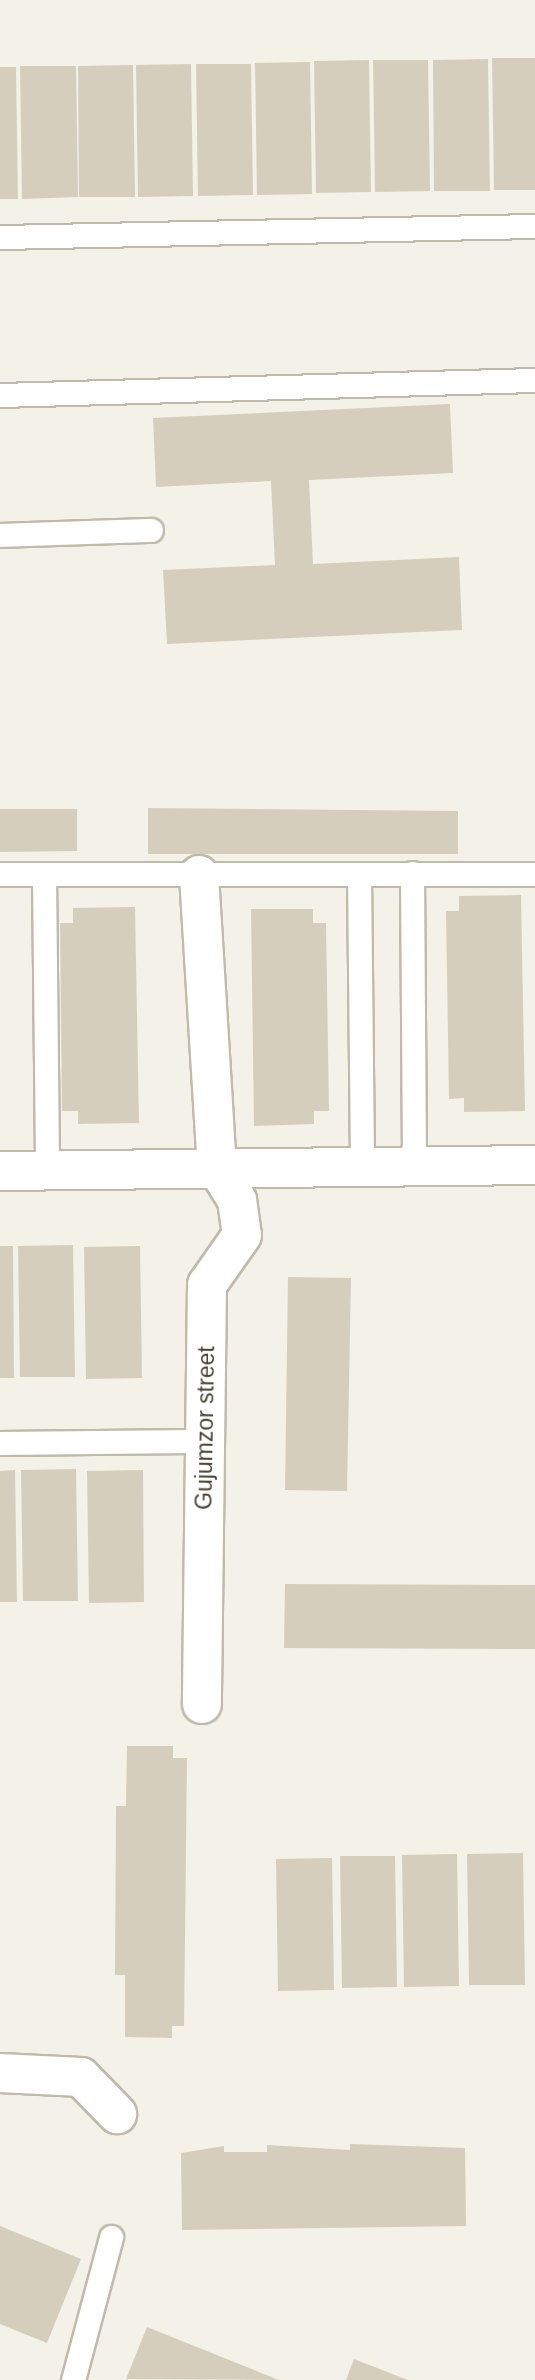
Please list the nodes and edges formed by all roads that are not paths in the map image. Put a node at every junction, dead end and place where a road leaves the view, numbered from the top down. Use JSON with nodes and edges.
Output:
{"nodes":[{"id":1,"x":535,"y":226,"type":"edge"},
{"id":2,"x":0,"y":237,"type":"edge"},
{"id":3,"x":535,"y":380,"type":"edge"},
{"id":4,"x":0,"y":395,"type":"edge"},
{"id":5,"x":151,"y":530,"type":"dead end"},
{"id":6,"x":0,"y":535,"type":"edge"},
{"id":7,"x":412,"y":873,"type":"junction"},
{"id":8,"x":0,"y":874,"type":"edge"},
{"id":9,"x":44,"y":874,"type":"junction"},
{"id":10,"x":359,"y":874,"type":"junction"},
{"id":11,"x":535,"y":874,"type":"edge"},
{"id":12,"x":199,"y":875,"type":"junction"},
{"id":13,"x":535,"y":1165,"type":"edge"},
{"id":14,"x":414,"y":1166,"type":"junction"},
{"id":15,"x":362,"y":1167,"type":"junction"},
{"id":16,"x":217,"y":1168,"type":"junction"},
{"id":17,"x":0,"y":1171,"type":"edge"},
{"id":18,"x":47,"y":1171,"type":"junction"},
{"id":19,"x":206,"y":1441,"type":"junction"},
{"id":20,"x":0,"y":1443,"type":"edge"},
{"id":21,"x":202,"y":1704,"type":"dead end"},
{"id":22,"x":0,"y":2073,"type":"edge"},
{"id":23,"x":117,"y":2114,"type":"dead end"},
{"id":24,"x":111,"y":2237,"type":"dead end"},
{"id":25,"x":73,"y":2380,"type":"edge"}],
"edges":[{"from":1,"to":2,"type":"lane"},
{"from":3,"to":4,"type":"lane"},
{"from":5,"to":6,"type":"lane"},
{"from":7,"to":10,"type":"lane"},
{"from":7,"to":11,"type":"lane"},
{"from":7,"to":14,"type":"lane"},
{"from":8,"to":9,"type":"lane"},
{"from":9,"to":12,"type":"lane"},
{"from":9,"to":18,"type":"lane"},
{"from":10,"to":12,"type":"lane"},
{"from":10,"to":15,"type":"lane"},
{"from":12,"to":16,"type":"street","name":"Gujumzor street"},
{"from":13,"to":14,"type":"street"},
{"from":14,"to":15,"type":"street"},
{"from":15,"to":16,"type":"street"},
{"from":16,"to":18,"type":"street"},
{"from":16,"to":19,"type":"street","name":"Gujumzor street"},
{"from":17,"to":18,"type":"street"},
{"from":19,"to":20,"type":"lane"},
{"from":19,"to":21,"type":"street","name":"Gujumzor street"},
{"from":22,"to":23,"type":"street"},
{"from":24,"to":25,"type":"lane"}]}
